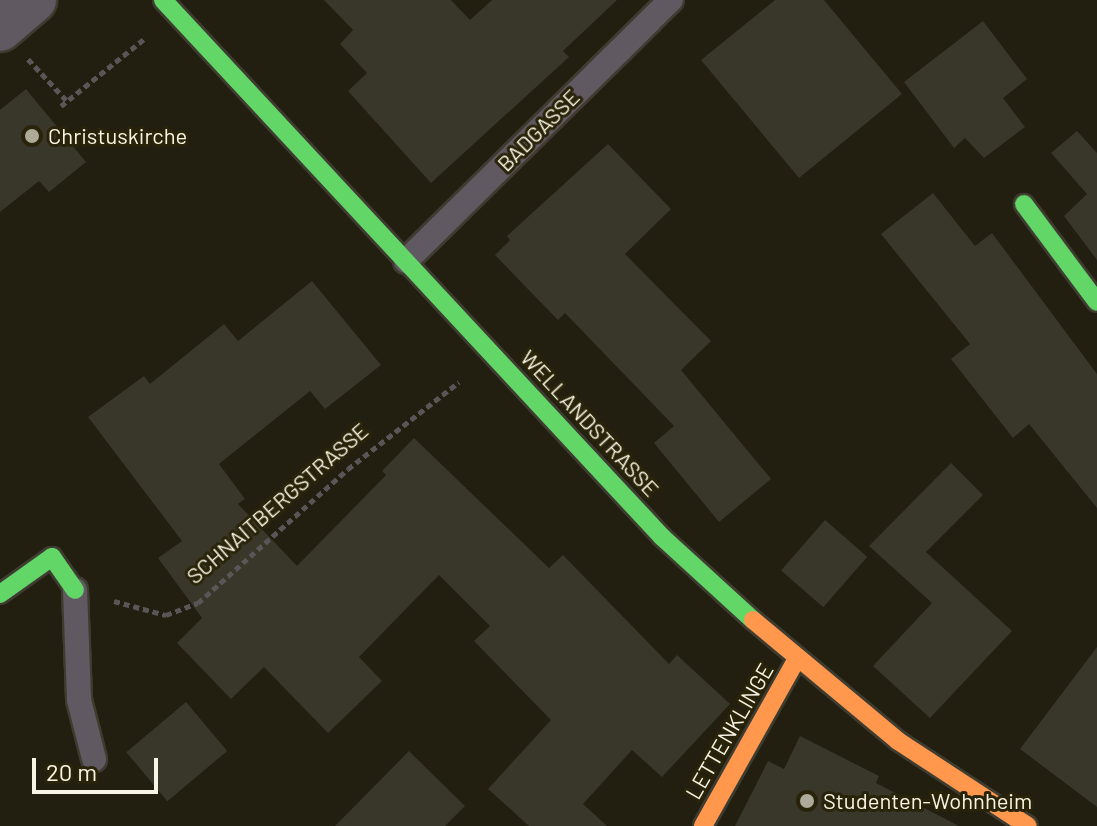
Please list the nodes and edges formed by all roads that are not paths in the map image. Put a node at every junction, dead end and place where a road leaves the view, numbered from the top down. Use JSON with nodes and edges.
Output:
{"nodes":[{"id":1,"x":34,"y":0,"type":"edge"},
{"id":2,"x":671,"y":0,"type":"edge"},
{"id":3,"x":169,"y":6,"type":"edge"},
{"id":4,"x":0,"y":29,"type":"edge"},
{"id":5,"x":1024,"y":204,"type":"dead end"},
{"id":6,"x":406,"y":261,"type":"junction"},
{"id":7,"x":1097,"y":302,"type":"edge"},
{"id":8,"x":75,"y":590,"type":"joint"},
{"id":9,"x":0,"y":594,"type":"edge"},
{"id":10,"x":796,"y":660,"type":"junction"},
{"id":11,"x":94,"y":759,"type":"dead end"},
{"id":12,"x":703,"y":826,"type":"edge"},
{"id":13,"x":1028,"y":826,"type":"edge"}],
"edges":[{"from":1,"to":4,"type":"street"},
{"from":2,"to":6,"type":"lane","name":"BADGASSE"},
{"from":3,"to":6,"type":"main road","name":"WELLANDSTRASSE"},
{"from":5,"to":7,"type":"main road"},
{"from":6,"to":10,"type":"main road","name":"WELLANDSTRASSE"},
{"from":8,"to":9,"type":"main road"},
{"from":8,"to":11,"type":"lane"},
{"from":10,"to":12,"type":"main road","name":"LETTENKLINGE"},
{"from":10,"to":13,"type":"main road","name":"WELLANDSTRASSE"}]}
